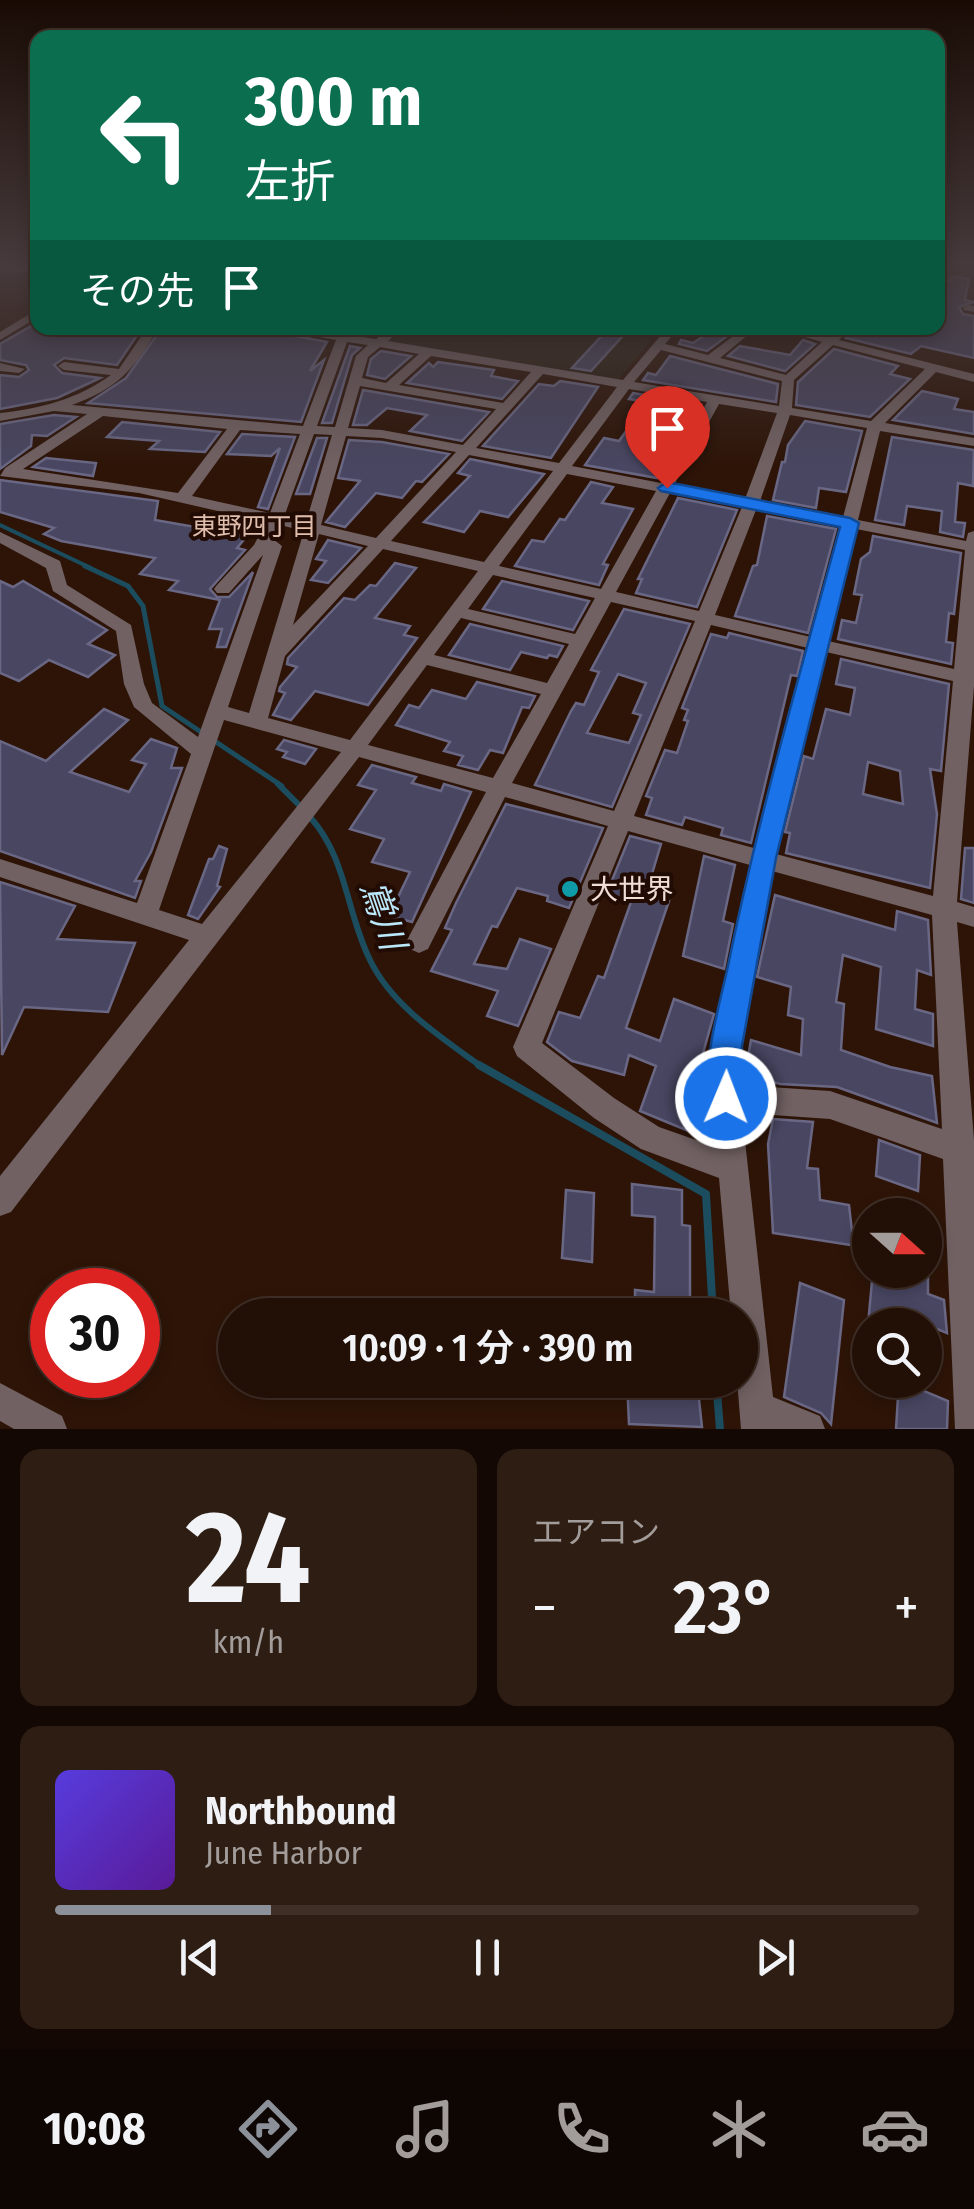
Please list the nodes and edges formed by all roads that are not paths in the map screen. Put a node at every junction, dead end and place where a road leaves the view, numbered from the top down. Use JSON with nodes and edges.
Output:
{"nodes":[{"id":1,"x":147,"y":335,"type":"edge"},
{"id":2,"x":344,"y":335,"type":"edge"},
{"id":3,"x":351,"y":335,"type":"edge"},
{"id":4,"x":388,"y":335,"type":"edge"},
{"id":5,"x":667,"y":335,"type":"edge"},
{"id":6,"x":742,"y":335,"type":"edge"},
{"id":7,"x":806,"y":335,"type":"edge"},
{"id":8,"x":840,"y":335,"type":"edge"},
{"id":9,"x":833,"y":342,"type":"junction"},
{"id":10,"x":377,"y":344,"type":"junction"},
{"id":11,"x":658,"y":346,"type":"junction"},
{"id":12,"x":427,"y":352,"type":"junction"},
{"id":13,"x":712,"y":360,"type":"junction"},
{"id":14,"x":64,"y":366,"type":"dead end"},
{"id":15,"x":0,"y":367,"type":"edge"},
{"id":16,"x":934,"y":367,"type":"junction"},
{"id":17,"x":18,"y":369,"type":"dead end"},
{"id":18,"x":539,"y":371,"type":"junction"},
{"id":19,"x":122,"y":374,"type":"junction"},
{"id":20,"x":974,"y":378,"type":"edge"},
{"id":21,"x":788,"y":379,"type":"junction"},
{"id":22,"x":355,"y":381,"type":"junction"},
{"id":23,"x":624,"y":384,"type":"junction"},
{"id":24,"x":390,"y":387,"type":"junction"},
{"id":25,"x":714,"y":399,"type":"junction"},
{"id":26,"x":46,"y":406,"type":"junction"},
{"id":27,"x":505,"y":407,"type":"junction"},
{"id":28,"x":785,"y":410,"type":"junction"},
{"id":29,"x":98,"y":413,"type":"junction"},
{"id":30,"x":0,"y":417,"type":"edge"},
{"id":31,"x":875,"y":425,"type":"junction"},
{"id":32,"x":236,"y":426,"type":"junction"},
{"id":33,"x":308,"y":430,"type":"junction"},
{"id":34,"x":340,"y":432,"type":"junction"},
{"id":35,"x":974,"y":442,"type":"edge"},
{"id":36,"x":467,"y":449,"type":"junction"},
{"id":37,"x":564,"y":468,"type":"junction"},
{"id":38,"x":5,"y":474,"type":"edge"},
{"id":39,"x":667,"y":488,"type":"junction"},
{"id":40,"x":182,"y":498,"type":"junction"},
{"id":41,"x":751,"y":503,"type":"junction"},
{"id":42,"x":275,"y":520,"type":"junction"},
{"id":43,"x":850,"y":523,"type":"junction"},
{"id":44,"x":313,"y":528,"type":"junction"},
{"id":45,"x":0,"y":537,"type":"edge"},
{"id":46,"x":264,"y":540,"type":"junction"},
{"id":47,"x":973,"y":543,"type":"edge"},
{"id":48,"x":378,"y":544,"type":"junction"},
{"id":49,"x":488,"y":568,"type":"junction"},
{"id":50,"x":223,"y":589,"type":"dead end"},
{"id":51,"x":606,"y":596,"type":"junction"},
{"id":52,"x":456,"y":612,"type":"junction"},
{"id":53,"x":704,"y":618,"type":"junction"},
{"id":54,"x":580,"y":641,"type":"junction"},
{"id":55,"x":818,"y":644,"type":"junction"},
{"id":56,"x":274,"y":657,"type":"junction"},
{"id":57,"x":422,"y":658,"type":"junction"},
{"id":58,"x":968,"y":678,"type":"edge"},
{"id":59,"x":552,"y":691,"type":"junction"},
{"id":60,"x":217,"y":710,"type":"junction"},
{"id":61,"x":256,"y":721,"type":"junction"},
{"id":62,"x":355,"y":748,"type":"junction"},
{"id":63,"x":202,"y":751,"type":"junction"},
{"id":64,"x":499,"y":786,"type":"junction"},
{"id":65,"x":622,"y":820,"type":"junction"},
{"id":66,"x":763,"y":858,"type":"junction"},
{"id":67,"x":0,"y":868,"type":"edge"},
{"id":68,"x":944,"y":909,"type":"junction"},
{"id":69,"x":145,"y":916,"type":"junction"},
{"id":70,"x":974,"y":917,"type":"edge"},
{"id":71,"x":207,"y":936,"type":"junction"},
{"id":72,"x":419,"y":942,"type":"dead end"},
{"id":73,"x":963,"y":1044,"type":"edge"},
{"id":74,"x":726,"y":1098,"type":"junction"},
{"id":75,"x":966,"y":1152,"type":"edge"},
{"id":76,"x":732,"y":1167,"type":"junction"},
{"id":77,"x":0,"y":1201,"type":"edge"},
{"id":78,"x":0,"y":1401,"type":"edge"},
{"id":79,"x":757,"y":1418,"type":"edge"},
{"id":80,"x":49,"y":1429,"type":"edge"},
{"id":81,"x":807,"y":1429,"type":"edge"},
{"id":82,"x":973,"y":1429,"type":"edge"}],
"edges":[{"from":1,"to":19,"type":"street"},
{"from":2,"to":33,"type":"street"},
{"from":3,"to":10,"type":"street"},
{"from":4,"to":10,"type":"street"},
{"from":5,"to":11,"type":"street"},
{"from":6,"to":13,"type":"street"},
{"from":7,"to":9,"type":"street"},
{"from":8,"to":9,"type":"street"},
{"from":9,"to":16,"type":"street"},
{"from":9,"to":21,"type":"street"},
{"from":10,"to":12,"type":"street"},
{"from":10,"to":22,"type":"street"},
{"from":11,"to":13,"type":"street"},
{"from":11,"to":23,"type":"street"},
{"from":12,"to":18,"type":"street"},
{"from":12,"to":24,"type":"street"},
{"from":13,"to":21,"type":"street"},
{"from":14,"to":19,"type":"street"},
{"from":15,"to":17,"type":"street"},
{"from":16,"to":20,"type":"street"},
{"from":16,"to":31,"type":"street"},
{"from":18,"to":23,"type":"street"},
{"from":18,"to":27,"type":"street"},
{"from":19,"to":26,"type":"street"},
{"from":21,"to":28,"type":"street"},
{"from":22,"to":24,"type":"street"},
{"from":22,"to":34,"type":"street"},
{"from":23,"to":25,"type":"street"},
{"from":23,"to":37,"type":"street"},
{"from":24,"to":27,"type":"street"},
{"from":25,"to":28,"type":"street"},
{"from":25,"to":39,"type":"street"},
{"from":26,"to":29,"type":"street"},
{"from":26,"to":30,"type":"street"},
{"from":27,"to":36,"type":"street"},
{"from":28,"to":31,"type":"street"},
{"from":28,"to":41,"type":"street"},
{"from":29,"to":32,"type":"street"},
{"from":29,"to":38,"type":"street"},
{"from":31,"to":35,"type":"street"},
{"from":31,"to":43,"type":"street"},
{"from":32,"to":33,"type":"street"},
{"from":32,"to":40,"type":"street"},
{"from":33,"to":34,"type":"street"},
{"from":33,"to":42,"type":"street"},
{"from":34,"to":36,"type":"street"},
{"from":34,"to":44,"type":"street"},
{"from":36,"to":37,"type":"street"},
{"from":36,"to":48,"type":"street"},
{"from":37,"to":39,"type":"street"},
{"from":37,"to":49,"type":"street"},
{"from":38,"to":40,"type":"street"},
{"from":39,"to":41,"type":"street"},
{"from":39,"to":51,"type":"street"},
{"from":40,"to":42,"type":"street"},
{"from":41,"to":43,"type":"street"},
{"from":41,"to":53,"type":"street"},
{"from":42,"to":44,"type":"street"},
{"from":42,"to":46,"type":"street"},
{"from":43,"to":47,"type":"street"},
{"from":43,"to":55,"type":"street"},
{"from":44,"to":48,"type":"street"},
{"from":44,"to":56,"type":"street"},
{"from":45,"to":63,"type":"street"},
{"from":46,"to":50,"type":"street"},
{"from":46,"to":60,"type":"street"},
{"from":47,"to":58,"type":"street"},
{"from":48,"to":49,"type":"street"},
{"from":48,"to":56,"type":"street"},
{"from":49,"to":51,"type":"street"},
{"from":49,"to":52,"type":"street"},
{"from":51,"to":53,"type":"street"},
{"from":51,"to":54,"type":"street"},
{"from":52,"to":54,"type":"street"},
{"from":52,"to":57,"type":"street"},
{"from":53,"to":55,"type":"street"},
{"from":53,"to":65,"type":"street"},
{"from":54,"to":59,"type":"street"},
{"from":55,"to":58,"type":"street"},
{"from":55,"to":66,"type":"street"},
{"from":56,"to":61,"type":"street"},
{"from":57,"to":59,"type":"street"},
{"from":57,"to":62,"type":"street"},
{"from":58,"to":68,"type":"street"},
{"from":59,"to":64,"type":"street"},
{"from":60,"to":61,"type":"street"},
{"from":60,"to":63,"type":"street"},
{"from":61,"to":62,"type":"street"},
{"from":62,"to":64,"type":"street"},
{"from":62,"to":71,"type":"street"},
{"from":63,"to":69,"type":"street"},
{"from":64,"to":65,"type":"street"},
{"from":64,"to":72,"type":"street"},
{"from":65,"to":66,"type":"street"},
{"from":65,"to":76,"type":"street"},
{"from":66,"to":68,"type":"street"},
{"from":66,"to":74,"type":"street"},
{"from":67,"to":69,"type":"street"},
{"from":68,"to":70,"type":"street"},
{"from":68,"to":73,"type":"street"},
{"from":69,"to":71,"type":"street"},
{"from":71,"to":77,"type":"street"},
{"from":73,"to":75,"type":"street"},
{"from":74,"to":75,"type":"street"},
{"from":74,"to":76,"type":"street"},
{"from":75,"to":82,"type":"street"},
{"from":76,"to":79,"type":"street"},
{"from":78,"to":80,"type":"street"},
{"from":79,"to":81,"type":"street"}]}
